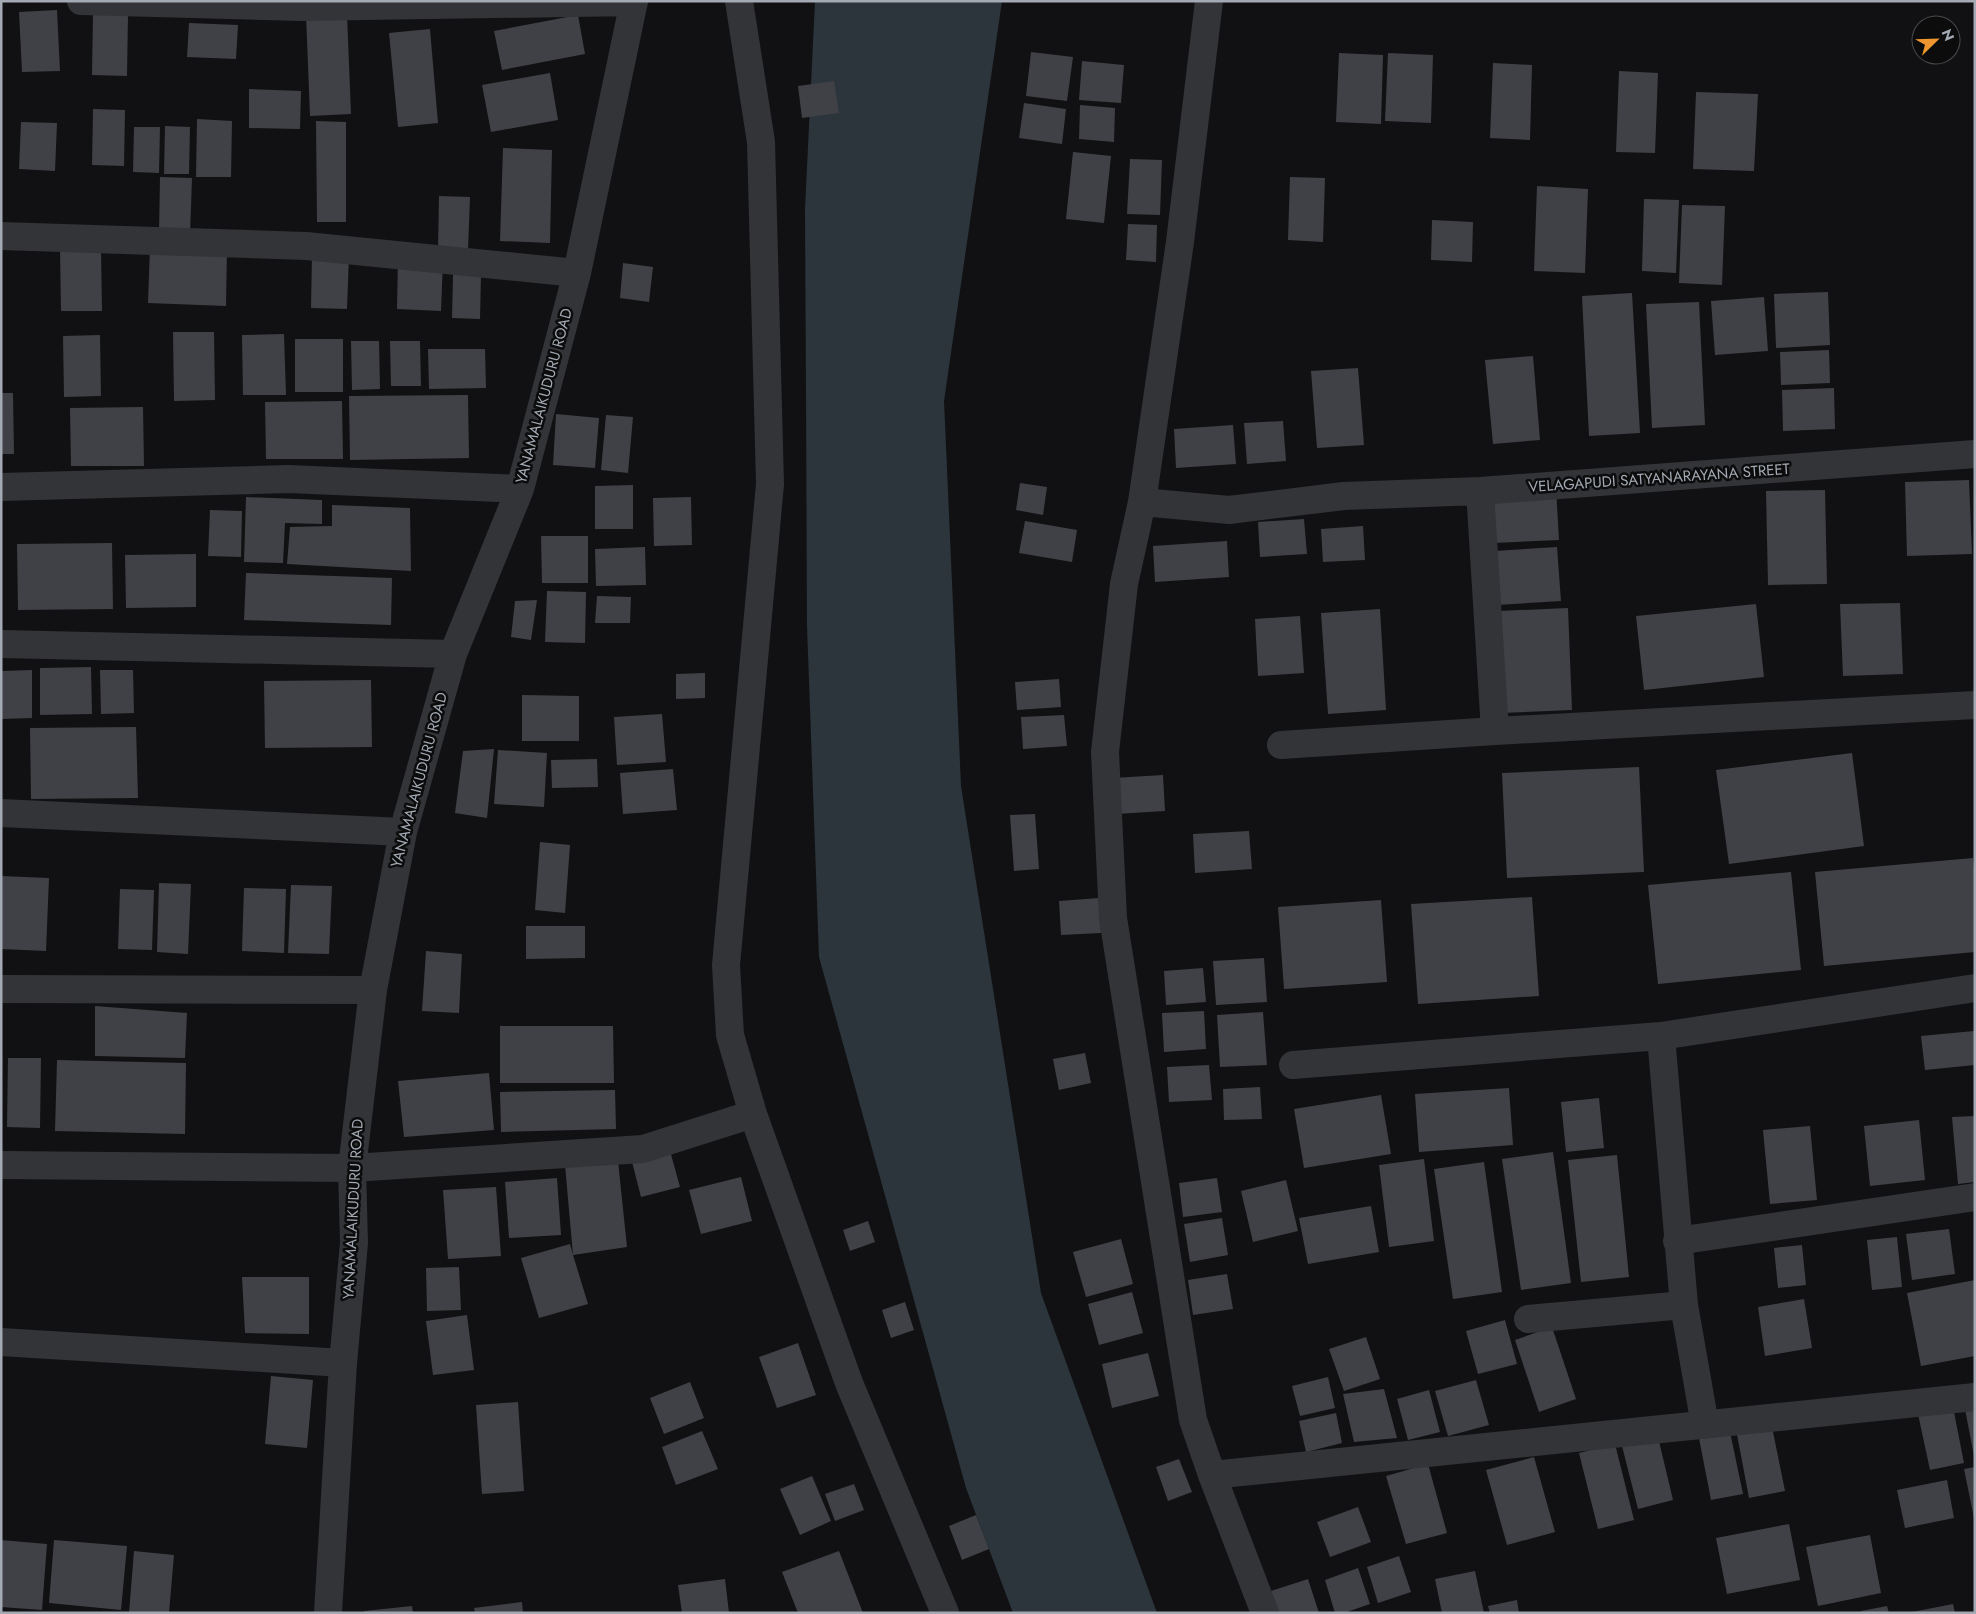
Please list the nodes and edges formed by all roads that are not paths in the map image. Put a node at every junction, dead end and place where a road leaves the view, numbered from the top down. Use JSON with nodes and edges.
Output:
{"nodes":[{"id":1,"x":81,"y":1,"type":"edge"},
{"id":2,"x":739,"y":1,"type":"edge"},
{"id":3,"x":1209,"y":1,"type":"edge"},
{"id":4,"x":634,"y":2,"type":"edge"},
{"id":5,"x":1,"y":236,"type":"edge"},
{"id":6,"x":577,"y":273,"type":"junction"},
{"id":7,"x":1975,"y":454,"type":"edge"},
{"id":8,"x":1,"y":487,"type":"edge"},
{"id":9,"x":520,"y":489,"type":"junction"},
{"id":10,"x":1480,"y":491,"type":"junction"},
{"id":11,"x":1142,"y":502,"type":"junction"},
{"id":12,"x":1,"y":644,"type":"edge"},
{"id":13,"x":453,"y":654,"type":"junction"},
{"id":14,"x":1975,"y":705,"type":"edge"},
{"id":15,"x":1495,"y":731,"type":"junction"},
{"id":16,"x":1281,"y":745,"type":"dead end"},
{"id":17,"x":1,"y":813,"type":"edge"},
{"id":18,"x":403,"y":832,"type":"junction"},
{"id":19,"x":1975,"y":988,"type":"edge"},
{"id":20,"x":1,"y":989,"type":"edge"},
{"id":21,"x":373,"y":990,"type":"junction"},
{"id":22,"x":1661,"y":1036,"type":"junction"},
{"id":23,"x":1293,"y":1065,"type":"dead end"},
{"id":24,"x":753,"y":1114,"type":"junction"},
{"id":25,"x":1,"y":1164,"type":"edge"},
{"id":26,"x":352,"y":1168,"type":"junction"},
{"id":27,"x":1975,"y":1197,"type":"edge"},
{"id":28,"x":1677,"y":1241,"type":"junction"},
{"id":29,"x":1684,"y":1305,"type":"junction"},
{"id":30,"x":1528,"y":1319,"type":"dead end"},
{"id":31,"x":1,"y":1342,"type":"edge"},
{"id":32,"x":343,"y":1363,"type":"junction"},
{"id":33,"x":1975,"y":1397,"type":"edge"},
{"id":34,"x":1705,"y":1425,"type":"junction"},
{"id":35,"x":1212,"y":1475,"type":"junction"},
{"id":36,"x":328,"y":1613,"type":"edge"},
{"id":37,"x":946,"y":1613,"type":"edge"},
{"id":38,"x":1265,"y":1613,"type":"edge"}],
"edges":[{"from":1,"to":4,"type":"street"},
{"from":2,"to":24,"type":"street"},
{"from":3,"to":11,"type":"street"},
{"from":4,"to":6,"type":"street","name":"YANAMALAIKUDURU ROAD"},
{"from":5,"to":6,"type":"street"},
{"from":6,"to":9,"type":"street","name":"YANAMALAIKUDURU ROAD"},
{"from":7,"to":10,"type":"street","name":"VELAGAPUDI SATYANARAYANA STREET"},
{"from":8,"to":9,"type":"street"},
{"from":9,"to":13,"type":"street","name":"YANAMALAIKUDURU ROAD"},
{"from":10,"to":11,"type":"street","name":"VELAGAPUDI SATYANARAYANA STREET"},
{"from":10,"to":15,"type":"street"},
{"from":11,"to":35,"type":"street"},
{"from":12,"to":13,"type":"street"},
{"from":13,"to":18,"type":"street","name":"YANAMALAIKUDURU ROAD"},
{"from":14,"to":15,"type":"street"},
{"from":15,"to":16,"type":"street"},
{"from":17,"to":18,"type":"street"},
{"from":18,"to":21,"type":"street","name":"YANAMALAIKUDURU ROAD"},
{"from":19,"to":22,"type":"street"},
{"from":20,"to":21,"type":"street"},
{"from":21,"to":26,"type":"street","name":"YANAMALAIKUDURU ROAD"},
{"from":22,"to":23,"type":"street"},
{"from":22,"to":28,"type":"street"},
{"from":24,"to":26,"type":"street"},
{"from":24,"to":37,"type":"street"},
{"from":25,"to":26,"type":"street"},
{"from":26,"to":32,"type":"street","name":"YANAMALAIKUDURU ROAD"},
{"from":27,"to":28,"type":"street"},
{"from":28,"to":29,"type":"street"},
{"from":29,"to":30,"type":"street"},
{"from":29,"to":34,"type":"street"},
{"from":31,"to":32,"type":"street"},
{"from":32,"to":36,"type":"street","name":"YANAMALAIKUDURU ROAD"},
{"from":33,"to":34,"type":"street"},
{"from":34,"to":35,"type":"street"},
{"from":35,"to":38,"type":"street"}]}
